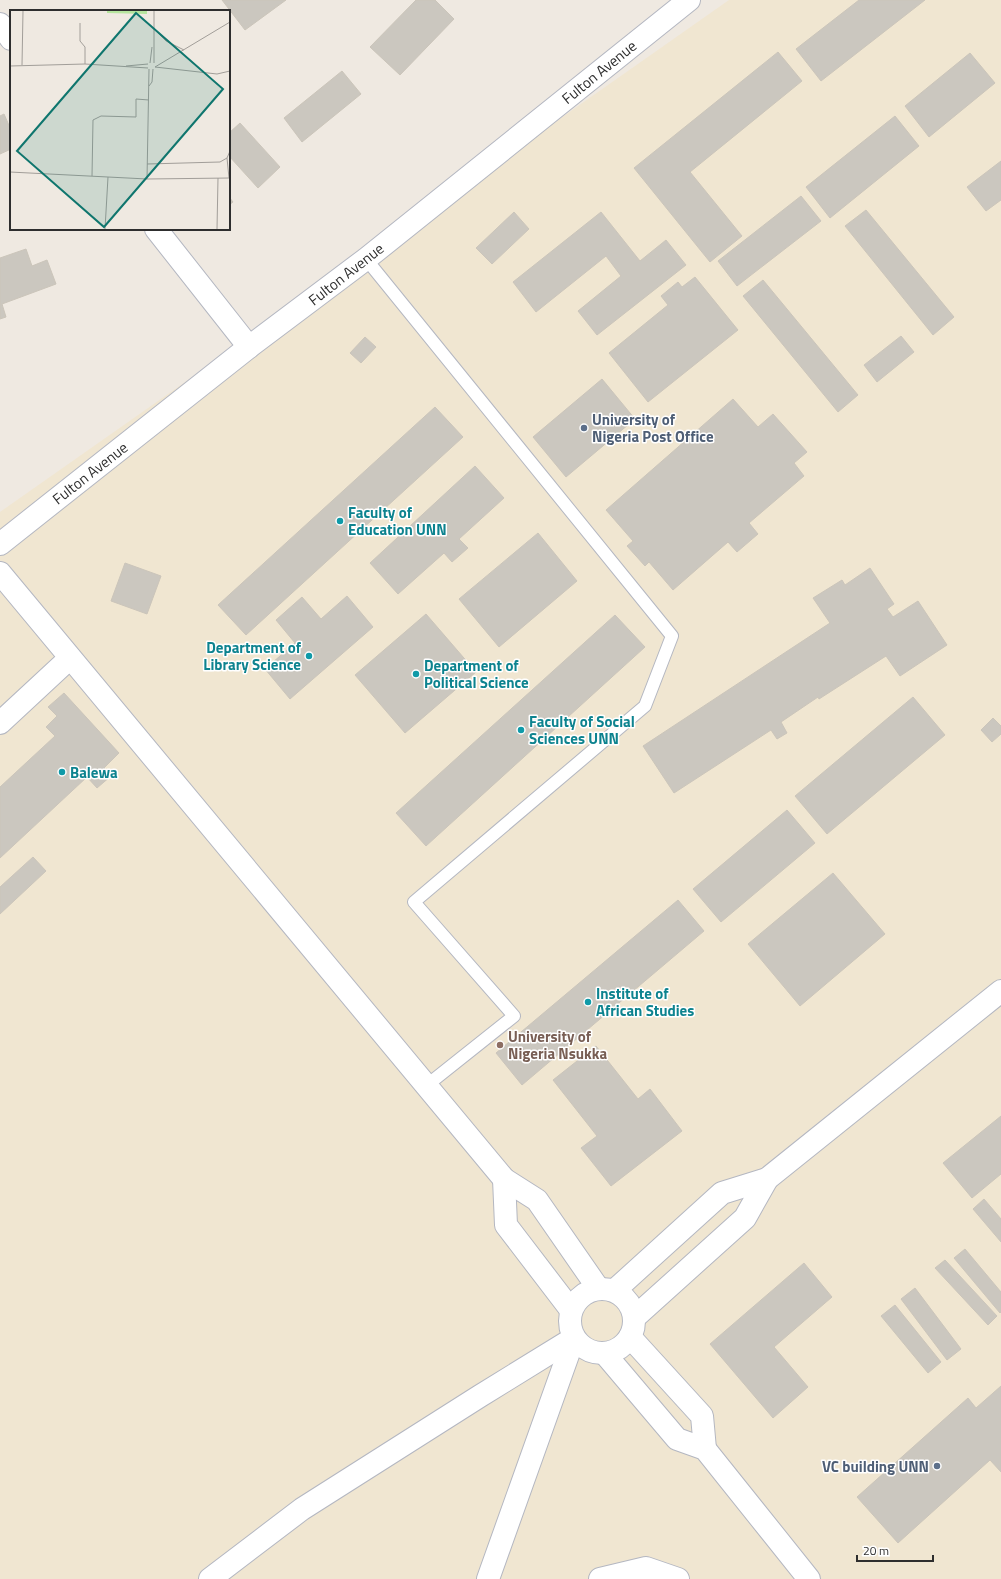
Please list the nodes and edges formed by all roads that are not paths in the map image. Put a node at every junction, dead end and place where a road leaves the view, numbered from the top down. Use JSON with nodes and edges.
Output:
{"nodes":[{"id":1,"x":689,"y":0,"type":"edge"},
{"id":2,"x":0,"y":24,"type":"edge"},
{"id":3,"x":10,"y":38,"type":"edge"},
{"id":4,"x":157,"y":230,"type":"edge"},
{"id":5,"x":366,"y":258,"type":"junction"},
{"id":6,"x":249,"y":347,"type":"junction"},
{"id":7,"x":0,"y":544,"type":"edge"},
{"id":8,"x":0,"y":573,"type":"edge"},
{"id":9,"x":70,"y":658,"type":"junction"},
{"id":10,"x":0,"y":723,"type":"edge"},
{"id":11,"x":1001,"y":991,"type":"edge"},
{"id":12,"x":426,"y":1086,"type":"junction"},
{"id":13,"x":504,"y":1179,"type":"junction"},
{"id":14,"x":767,"y":1179,"type":"junction"},
{"id":15,"x":606,"y":1289,"type":"junction"},
{"id":16,"x":571,"y":1310,"type":"junction"},
{"id":17,"x":632,"y":1327,"type":"junction"},
{"id":18,"x":574,"y":1338,"type":"junction"},
{"id":19,"x":605,"y":1354,"type":"junction"},
{"id":20,"x":705,"y":1449,"type":"junction"},
{"id":21,"x":210,"y":1579,"type":"edge"},
{"id":22,"x":488,"y":1579,"type":"edge"},
{"id":23,"x":600,"y":1579,"type":"edge"},
{"id":24,"x":678,"y":1579,"type":"edge"},
{"id":25,"x":798,"y":1579,"type":"edge"},
{"id":26,"x":809,"y":1579,"type":"edge"}],
"edges":[{"from":1,"to":5,"type":"street","name":"Fulton Avenue"},
{"from":2,"to":3,"type":"street"},
{"from":4,"to":6,"type":"street"},
{"from":5,"to":6,"type":"street","name":"Fulton Avenue"},
{"from":5,"to":12,"type":"lane"},
{"from":6,"to":7,"type":"street","name":"Fulton Avenue"},
{"from":8,"to":9,"type":"street"},
{"from":9,"to":10,"type":"street"},
{"from":9,"to":12,"type":"street"},
{"from":11,"to":14,"type":"street"},
{"from":12,"to":13,"type":"street"},
{"from":13,"to":15,"type":"street"},
{"from":13,"to":16,"type":"street"},
{"from":14,"to":15,"type":"street"},
{"from":14,"to":17,"type":"street"},
{"from":15,"to":16,"type":"street"},
{"from":15,"to":17,"type":"street"},
{"from":16,"to":18,"type":"street"},
{"from":17,"to":19,"type":"street"},
{"from":17,"to":20,"type":"street"},
{"from":18,"to":19,"type":"street"},
{"from":18,"to":21,"type":"street"},
{"from":18,"to":22,"type":"street"},
{"from":19,"to":20,"type":"street"},
{"from":20,"to":26,"type":"street"},
{"from":23,"to":24,"type":"street"},
{"from":25,"to":26,"type":"street"}]}
